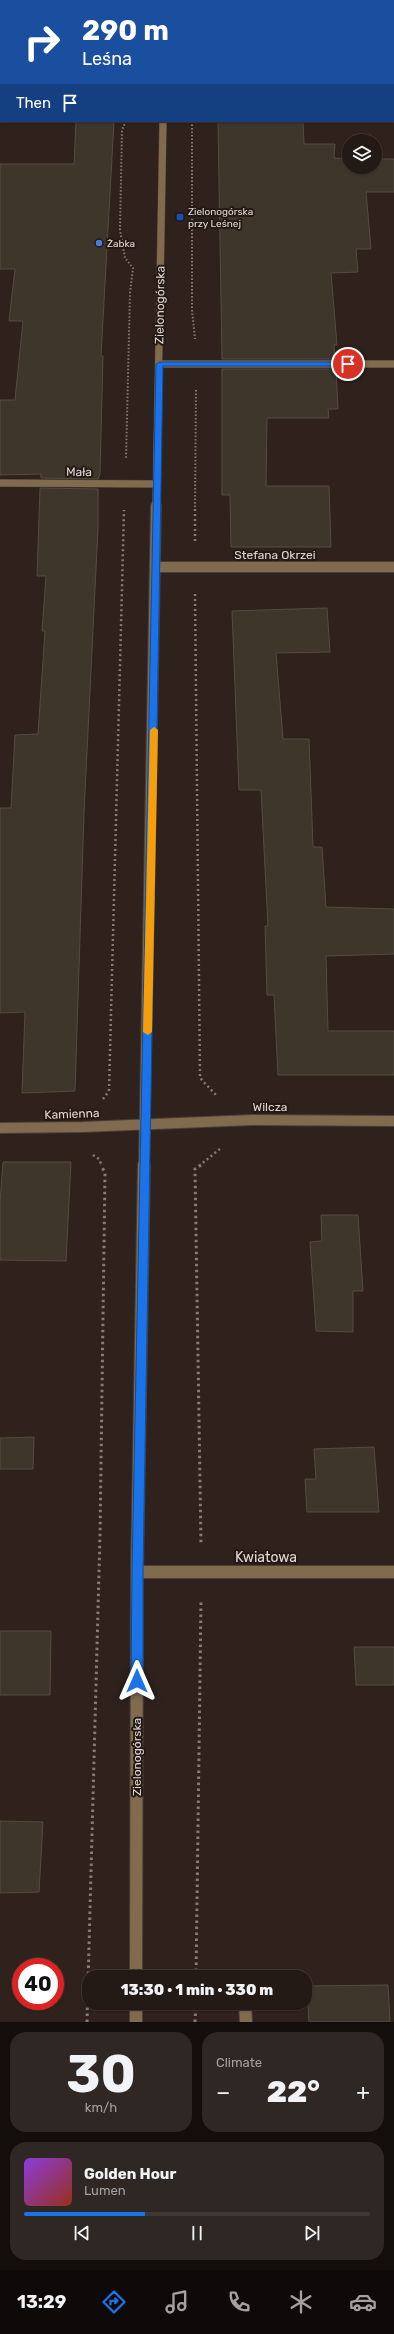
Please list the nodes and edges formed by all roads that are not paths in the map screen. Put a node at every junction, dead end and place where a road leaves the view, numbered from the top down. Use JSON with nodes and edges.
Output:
{"nodes":[{"id":1,"x":164,"y":122,"type":"edge"},
{"id":2,"x":160,"y":364,"type":"junction"},
{"id":3,"x":394,"y":364,"type":"edge"},
{"id":4,"x":0,"y":483,"type":"edge"},
{"id":5,"x":157,"y":484,"type":"junction"},
{"id":6,"x":157,"y":567,"type":"junction"},
{"id":7,"x":394,"y":567,"type":"edge"},
{"id":8,"x":394,"y":1121,"type":"edge"},
{"id":9,"x":145,"y":1124,"type":"junction"},
{"id":10,"x":0,"y":1128,"type":"edge"},
{"id":11,"x":137,"y":1572,"type":"junction"},
{"id":12,"x":394,"y":1572,"type":"edge"},
{"id":13,"x":136,"y":1970,"type":"edge"},
{"id":14,"x":136,"y":2010,"type":"edge"},
{"id":15,"x":246,"y":2010,"type":"edge"},
{"id":16,"x":136,"y":2022,"type":"edge"},
{"id":17,"x":246,"y":2022,"type":"edge"}],
"edges":[{"from":1,"to":2,"type":"street","name":"Zielonogórska"},
{"from":2,"to":3,"type":"street"},
{"from":2,"to":5,"type":"street","name":"Zielonogórska"},
{"from":4,"to":5,"type":"street","name":"Mała"},
{"from":5,"to":6,"type":"street","name":"Zielonogórska"},
{"from":6,"to":7,"type":"street","name":"Stefana Okrzei"},
{"from":6,"to":9,"type":"street","name":"Zielonogórska"},
{"from":8,"to":9,"type":"street","name":"Wilcza"},
{"from":9,"to":10,"type":"street","name":"Kamienna"},
{"from":9,"to":11,"type":"street","name":"Zielonogórska"},
{"from":11,"to":12,"type":"street","name":"Kwiatowa"},
{"from":11,"to":13,"type":"street","name":"Zielonogórska"},
{"from":14,"to":16,"type":"street"},
{"from":15,"to":17,"type":"street"}]}
